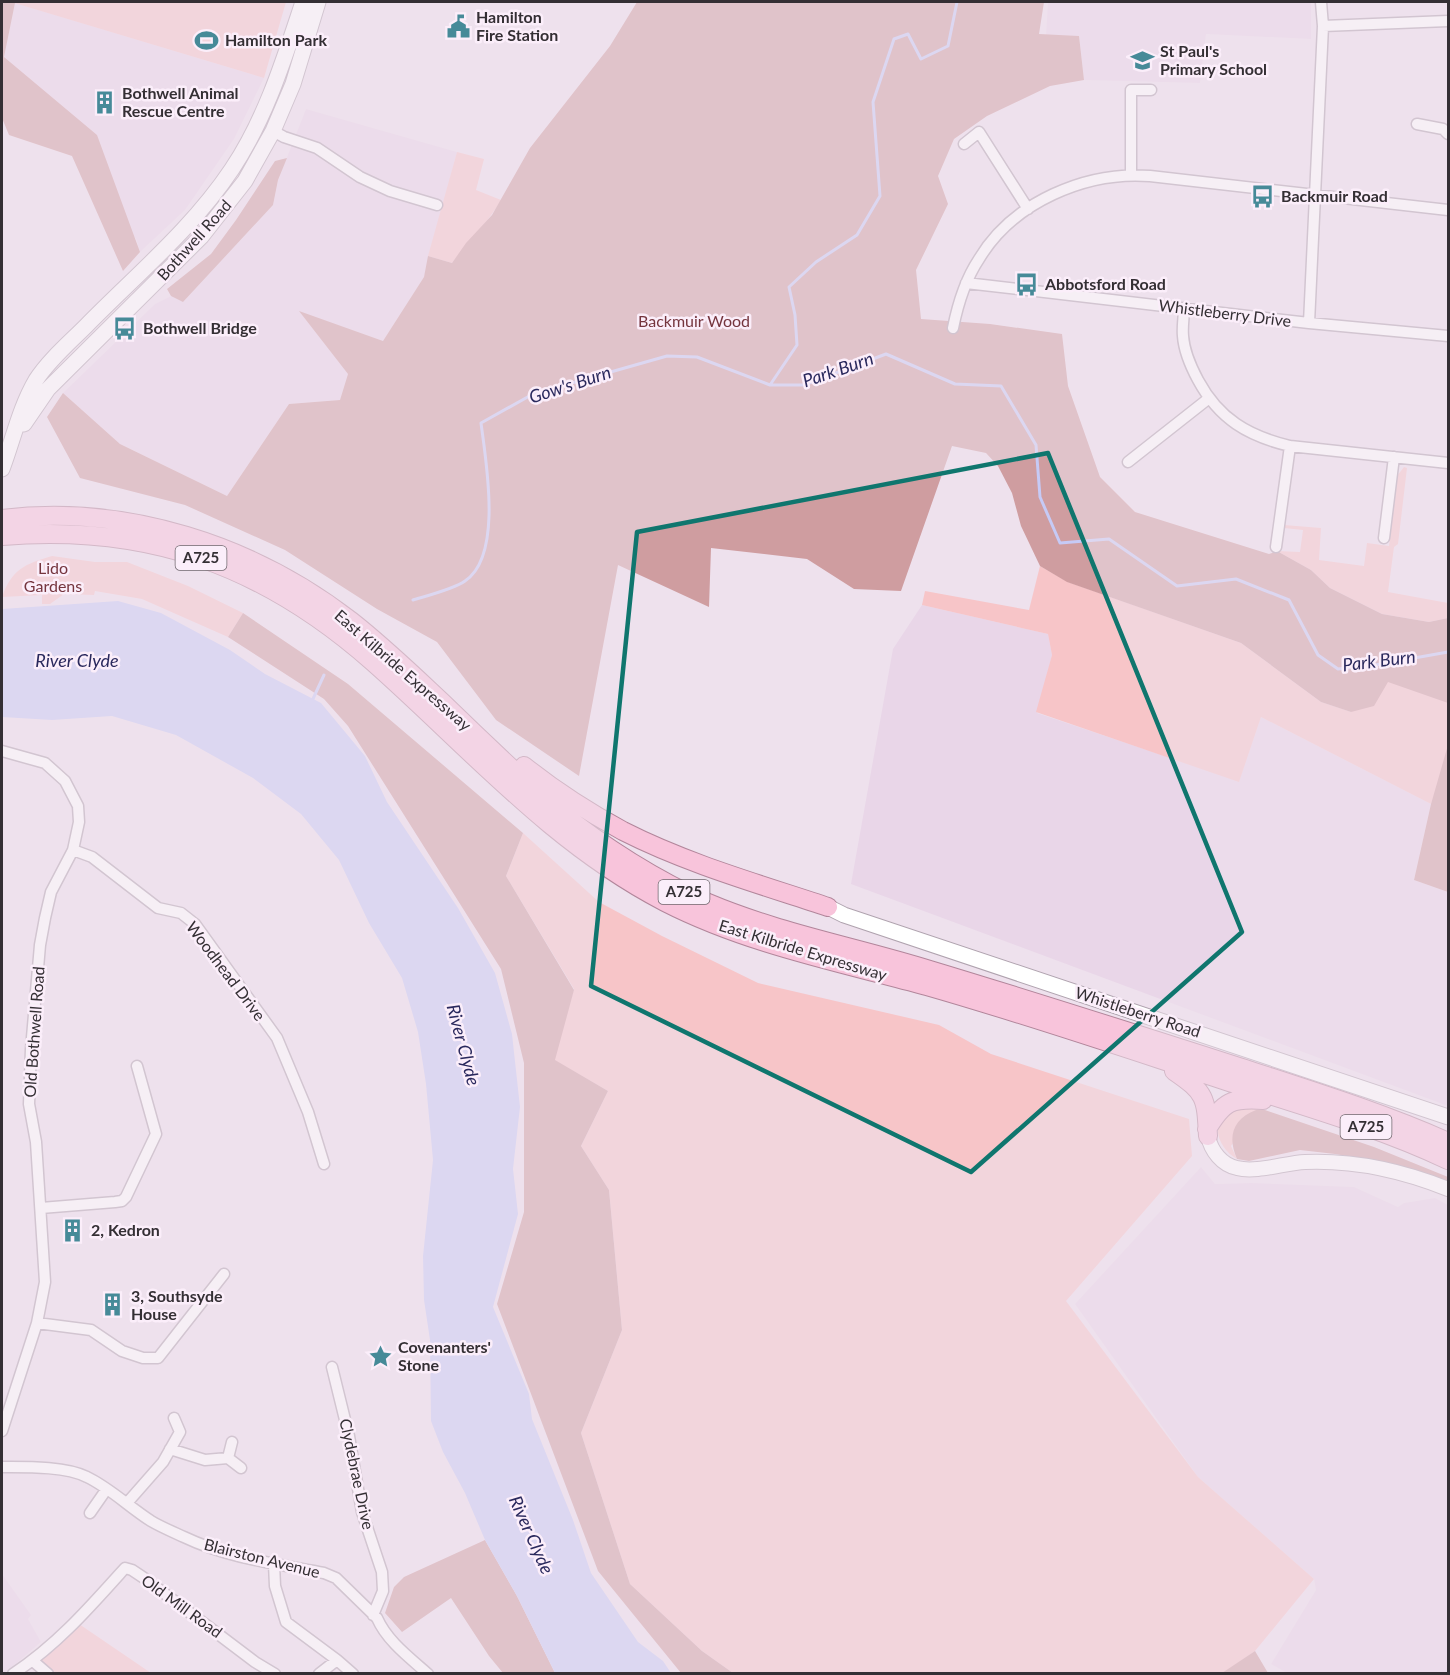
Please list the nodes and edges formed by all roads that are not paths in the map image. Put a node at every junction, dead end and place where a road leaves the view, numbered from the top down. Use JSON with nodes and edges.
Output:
{"nodes":[{"id":1,"x":303,"y":2,"type":"edge"},
{"id":2,"x":318,"y":2,"type":"edge"},
{"id":3,"x":1321,"y":2,"type":"edge"},
{"id":4,"x":1449,"y":21,"type":"edge"},
{"id":5,"x":1323,"y":26,"type":"junction"},
{"id":6,"x":1151,"y":90,"type":"dead end"},
{"id":7,"x":1417,"y":124,"type":"dead end"},
{"id":8,"x":273,"y":131,"type":"junction"},
{"id":9,"x":1449,"y":134,"type":"edge"},
{"id":10,"x":964,"y":144,"type":"dead end"},
{"id":11,"x":1131,"y":174,"type":"junction"},
{"id":12,"x":1315,"y":194,"type":"junction"},
{"id":13,"x":437,"y":205,"type":"dead end"},
{"id":14,"x":1028,"y":208,"type":"junction"},
{"id":15,"x":1449,"y":210,"type":"edge"},
{"id":16,"x":966,"y":283,"type":"junction"},
{"id":17,"x":1184,"y":308,"type":"junction"},
{"id":18,"x":1309,"y":322,"type":"junction"},
{"id":19,"x":953,"y":328,"type":"dead end"},
{"id":20,"x":1449,"y":336,"type":"edge"},
{"id":21,"x":1208,"y":399,"type":"junction"},
{"id":22,"x":12,"y":441,"type":"junction"},
{"id":23,"x":1290,"y":446,"type":"junction"},
{"id":24,"x":1394,"y":456,"type":"junction"},
{"id":25,"x":1128,"y":462,"type":"dead end"},
{"id":26,"x":1449,"y":463,"type":"edge"},
{"id":27,"x":2,"y":469,"type":"edge"},
{"id":28,"x":2,"y":519,"type":"edge"},
{"id":29,"x":2,"y":536,"type":"edge"},
{"id":30,"x":1384,"y":538,"type":"dead end"},
{"id":31,"x":1276,"y":547,"type":"dead end"},
{"id":32,"x":446,"y":706,"type":"junction"},
{"id":33,"x":2,"y":751,"type":"edge"},
{"id":34,"x":73,"y":850,"type":"junction"},
{"id":35,"x":828,"y":907,"type":"joint"},
{"id":36,"x":1163,"y":1060,"type":"junction"},
{"id":37,"x":137,"y":1066,"type":"dead end"},
{"id":38,"x":1281,"y":1099,"type":"junction"},
{"id":39,"x":320,"y":1108,"type":"dead end"},
{"id":40,"x":308,"y":1112,"type":"junction"},
{"id":41,"x":1449,"y":1117,"type":"edge"},
{"id":42,"x":1208,"y":1133,"type":"junction"},
{"id":43,"x":1449,"y":1142,"type":"edge"},
{"id":44,"x":1449,"y":1160,"type":"edge"},
{"id":45,"x":324,"y":1164,"type":"dead end"},
{"id":46,"x":1449,"y":1189,"type":"edge"},
{"id":47,"x":41,"y":1208,"type":"junction"},
{"id":48,"x":224,"y":1274,"type":"dead end"},
{"id":49,"x":37,"y":1323,"type":"junction"},
{"id":50,"x":332,"y":1367,"type":"dead end"},
{"id":51,"x":174,"y":1418,"type":"dead end"},
{"id":52,"x":2,"y":1431,"type":"edge"},
{"id":53,"x":232,"y":1442,"type":"dead end"},
{"id":54,"x":170,"y":1449,"type":"junction"},
{"id":55,"x":228,"y":1458,"type":"junction"},
{"id":56,"x":2,"y":1467,"type":"edge"},
{"id":57,"x":241,"y":1468,"type":"dead end"},
{"id":58,"x":106,"y":1490,"type":"junction"},
{"id":59,"x":127,"y":1503,"type":"junction"},
{"id":60,"x":90,"y":1514,"type":"dead end"},
{"id":61,"x":274,"y":1564,"type":"junction"},
{"id":62,"x":374,"y":1615,"type":"junction"},
{"id":63,"x":337,"y":1660,"type":"junction"},
{"id":64,"x":33,"y":1661,"type":"junction"},
{"id":65,"x":13,"y":1674,"type":"edge"},
{"id":66,"x":48,"y":1674,"type":"edge"},
{"id":67,"x":275,"y":1674,"type":"edge"},
{"id":68,"x":319,"y":1674,"type":"edge"},
{"id":69,"x":353,"y":1674,"type":"edge"},
{"id":70,"x":428,"y":1674,"type":"edge"}],
"edges":[{"from":1,"to":22,"type":"main road","name":"Bothwell Road"},
{"from":2,"to":8,"type":"main road","name":"Bothwell Road"},
{"from":3,"to":5,"type":"street"},
{"from":4,"to":5,"type":"street"},
{"from":5,"to":12,"type":"street"},
{"from":6,"to":11,"type":"street"},
{"from":7,"to":9,"type":"street"},
{"from":8,"to":13,"type":"street"},
{"from":8,"to":22,"type":"main road","name":"Bothwell Road"},
{"from":10,"to":14,"type":"street"},
{"from":11,"to":12,"type":"street"},
{"from":11,"to":14,"type":"street"},
{"from":12,"to":15,"type":"street"},
{"from":12,"to":18,"type":"street"},
{"from":14,"to":16,"type":"street"},
{"from":16,"to":17,"type":"street","name":"Whistleberry Drive"},
{"from":16,"to":19,"type":"street"},
{"from":17,"to":18,"type":"street","name":"Whistleberry Drive"},
{"from":17,"to":21,"type":"street"},
{"from":18,"to":20,"type":"street","name":"Whistleberry Drive"},
{"from":21,"to":23,"type":"street"},
{"from":21,"to":25,"type":"street"},
{"from":22,"to":27,"type":"main road","name":"Bothwell Road"},
{"from":23,"to":24,"type":"street"},
{"from":23,"to":31,"type":"street"},
{"from":24,"to":26,"type":"street"},
{"from":24,"to":30,"type":"street"},
{"from":28,"to":32,"type":"highway","name":"East Kilbride Expressway","number":"A725"},
{"from":29,"to":36,"type":"highway","name":"East Kilbride Expressway","number":"A725"},
{"from":32,"to":35,"type":"highway"},
{"from":32,"to":43,"type":"highway","name":"East Kilbride Expressway","number":"A725"},
{"from":33,"to":34,"type":"street","name":"Old Bothwell Road"},
{"from":34,"to":40,"type":"street","name":"Woodhead Drive"},
{"from":34,"to":47,"type":"street","name":"Old Bothwell Road"},
{"from":35,"to":41,"type":"main road","name":"Whistleberry Road"},
{"from":36,"to":38,"type":"highway","name":"East Kilbride Expressway","number":"A725"},
{"from":36,"to":42,"type":"highway"},
{"from":37,"to":47,"type":"street"},
{"from":38,"to":42,"type":"highway"},
{"from":38,"to":44,"type":"highway","name":"East Kilbride Expressway","number":"A725"},
{"from":39,"to":40,"type":"street"},
{"from":40,"to":45,"type":"street","name":"Woodhead Drive"},
{"from":42,"to":46,"type":"street"},
{"from":47,"to":49,"type":"street","name":"Old Bothwell Road"},
{"from":48,"to":49,"type":"street"},
{"from":49,"to":52,"type":"street","name":"Old Bothwell Road"},
{"from":50,"to":62,"type":"street","name":"Clydebrae Drive"},
{"from":51,"to":54,"type":"street"},
{"from":53,"to":55,"type":"street"},
{"from":54,"to":55,"type":"street"},
{"from":54,"to":59,"type":"street"},
{"from":55,"to":57,"type":"street"},
{"from":56,"to":58,"type":"street","name":"Blairston Avenue"},
{"from":58,"to":59,"type":"street","name":"Blairston Avenue"},
{"from":58,"to":60,"type":"street"},
{"from":59,"to":61,"type":"street","name":"Blairston Avenue"},
{"from":61,"to":62,"type":"street","name":"Blairston Avenue"},
{"from":61,"to":63,"type":"street"},
{"from":62,"to":70,"type":"street","name":"Blairston Avenue"},
{"from":63,"to":68,"type":"street"},
{"from":63,"to":69,"type":"street"},
{"from":64,"to":65,"type":"street","name":"Old Mill Road"},
{"from":64,"to":66,"type":"street"},
{"from":64,"to":67,"type":"street","name":"Old Mill Road"}]}
